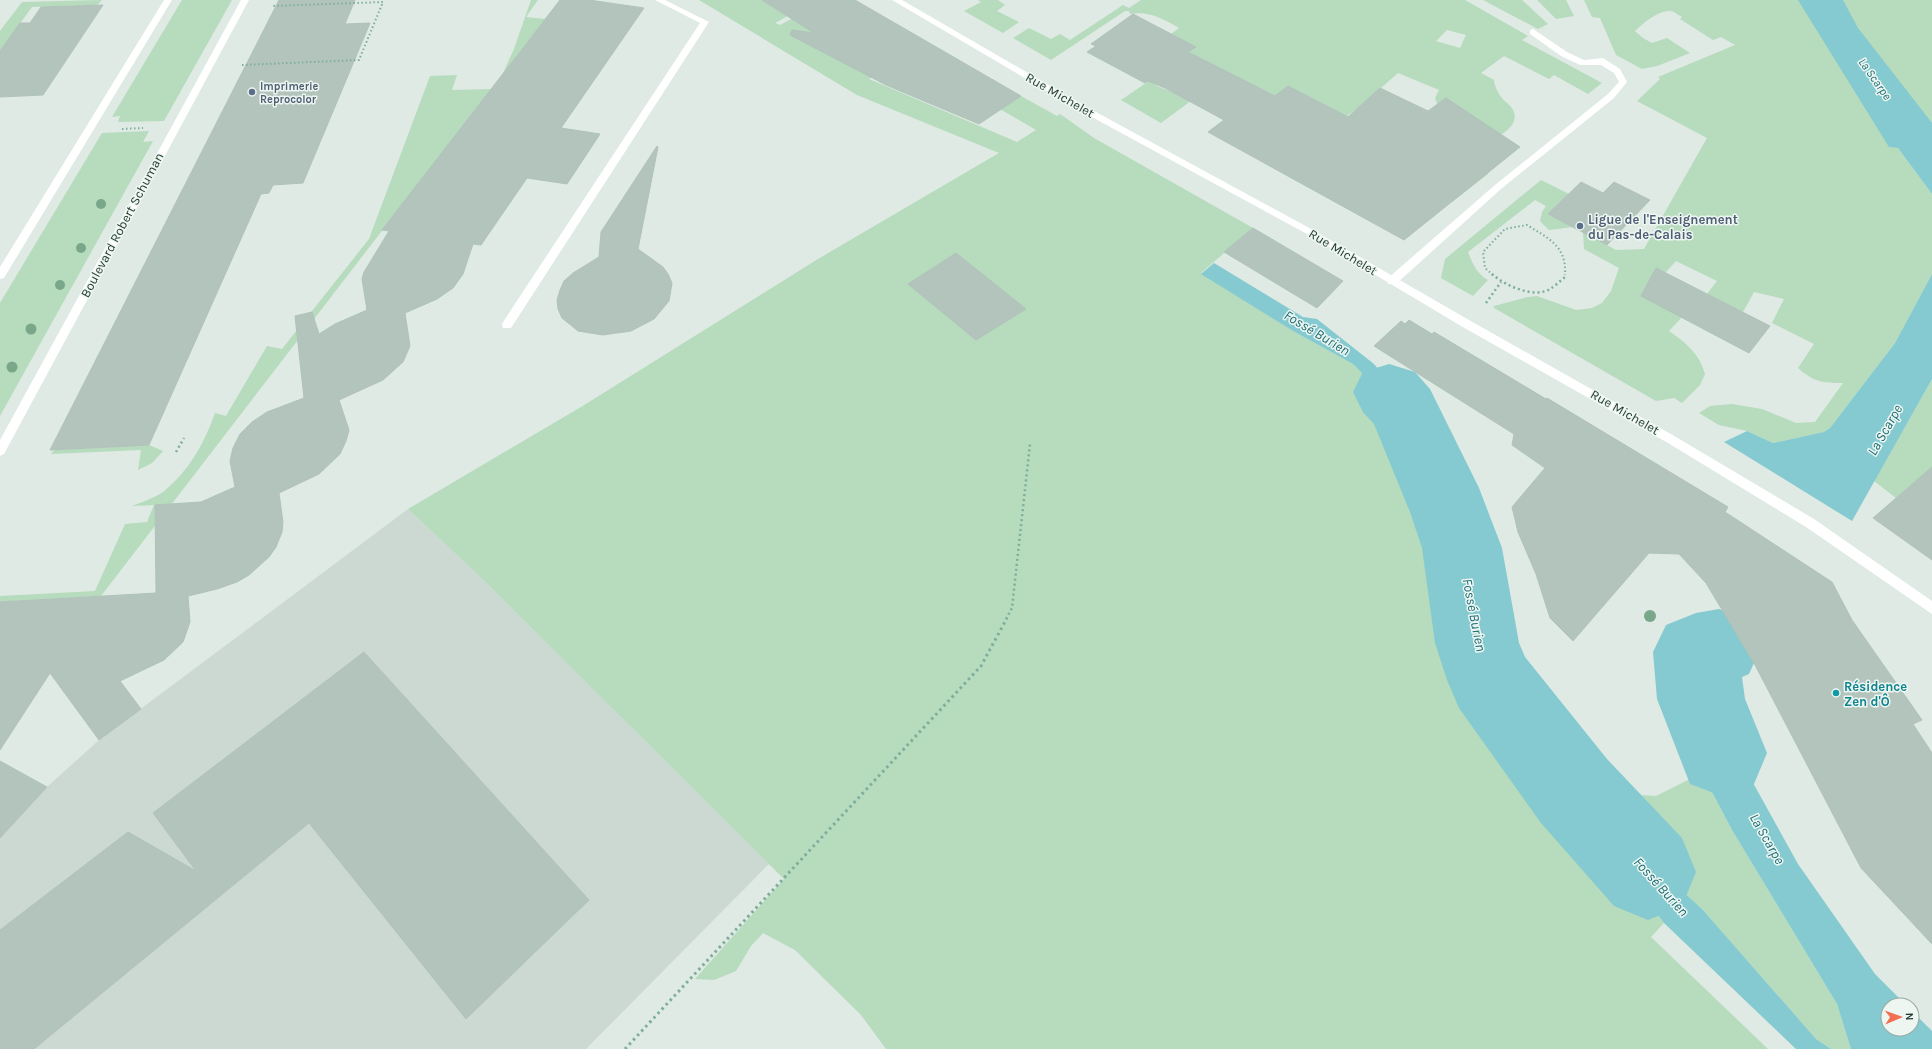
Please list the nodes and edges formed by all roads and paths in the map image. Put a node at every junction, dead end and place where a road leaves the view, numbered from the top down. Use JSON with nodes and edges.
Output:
{"nodes":[{"id":1,"x":168,"y":0,"type":"edge"},
{"id":2,"x":245,"y":0,"type":"edge"},
{"id":3,"x":659,"y":0,"type":"edge"},
{"id":4,"x":896,"y":0,"type":"edge"},
{"id":5,"x":268,"y":12,"type":"dead end"},
{"id":6,"x":1533,"y":32,"type":"dead end"},
{"id":7,"x":245,"y":59,"type":"dead end"},
{"id":8,"x":0,"y":275,"type":"edge"},
{"id":9,"x":1392,"y":281,"type":"junction"},
{"id":10,"x":1501,"y":282,"type":"joint"},
{"id":11,"x":507,"y":325,"type":"dead end"},
{"id":12,"x":184,"y":438,"type":"dead end"},
{"id":13,"x":1030,"y":444,"type":"dead end"},
{"id":14,"x":0,"y":451,"type":"edge"},
{"id":15,"x":176,"y":452,"type":"dead end"},
{"id":16,"x":1932,"y":608,"type":"edge"},
{"id":17,"x":625,"y":1049,"type":"edge"}],
"edges":[{"from":1,"to":8,"type":"main road"},
{"from":2,"to":14,"type":"main road","name":"Boulevard Robert Schuman"},
{"from":3,"to":11,"type":"main road"},
{"from":4,"to":9,"type":"main road","name":"Rue Michelet"},
{"from":5,"to":7,"type":"path"},
{"from":6,"to":9,"type":"main road"},
{"from":9,"to":16,"type":"main road","name":"Rue Michelet"},
{"from":10,"to":10,"type":"path"},
{"from":12,"to":15,"type":"path"},
{"from":13,"to":17,"type":"path"}]}
